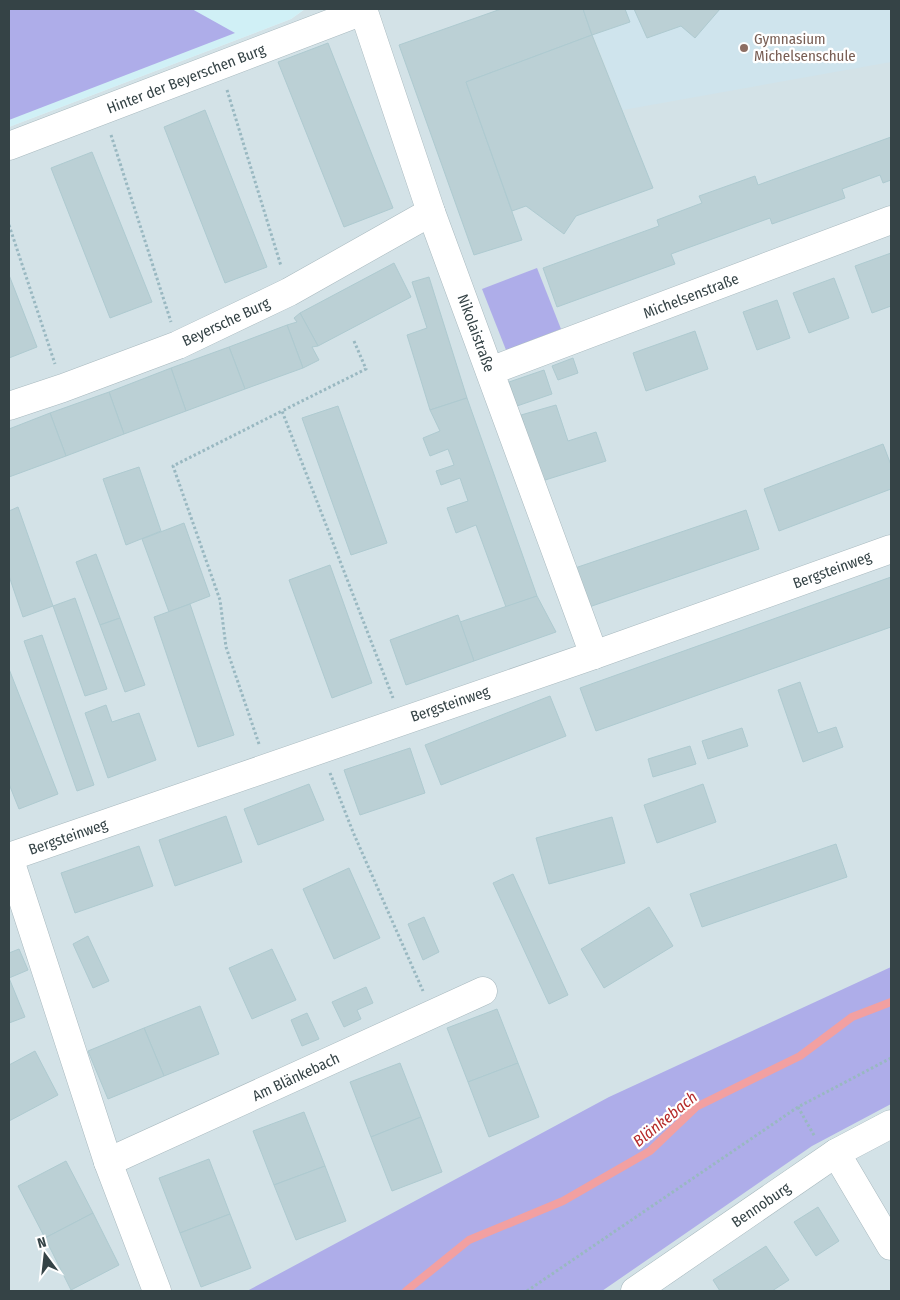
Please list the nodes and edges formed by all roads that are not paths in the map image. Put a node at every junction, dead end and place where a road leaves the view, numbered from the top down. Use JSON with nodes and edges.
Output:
{"nodes":[{"id":1,"x":363,"y":10,"type":"edge"},
{"id":2,"x":9,"y":146,"type":"edge"},
{"id":3,"x":431,"y":212,"type":"junction"},
{"id":4,"x":891,"y":220,"type":"edge"},
{"id":5,"x":490,"y":372,"type":"junction"},
{"id":6,"x":9,"y":406,"type":"edge"},
{"id":7,"x":891,"y":549,"type":"edge"},
{"id":8,"x":594,"y":655,"type":"junction"},
{"id":9,"x":9,"y":857,"type":"edge"},
{"id":10,"x":483,"y":991,"type":"dead end"},
{"id":11,"x":891,"y":1124,"type":"edge"},
{"id":12,"x":836,"y":1153,"type":"junction"},
{"id":13,"x":108,"y":1162,"type":"junction"},
{"id":14,"x":891,"y":1246,"type":"edge"},
{"id":15,"x":157,"y":1291,"type":"edge"},
{"id":16,"x":635,"y":1291,"type":"edge"}],
"edges":[{"from":1,"to":2,"type":"street","name":"Hinter der Beyerschen Burg"},
{"from":1,"to":3,"type":"street","name":"Nikolaistraße"},
{"from":3,"to":5,"type":"street","name":"Nikolaistraße"},
{"from":3,"to":6,"type":"street","name":"Beyersche Burg"},
{"from":4,"to":5,"type":"street","name":"Michelsenstraße"},
{"from":5,"to":8,"type":"street","name":"Nikolaistraße"},
{"from":7,"to":8,"type":"street","name":"Bergsteinweg"},
{"from":8,"to":9,"type":"street","name":"Bergsteinweg"},
{"from":9,"to":13,"type":"street"},
{"from":10,"to":13,"type":"street","name":"Am Blänkebach"},
{"from":11,"to":12,"type":"street","name":"Bennoburg"},
{"from":12,"to":14,"type":"street"},
{"from":12,"to":16,"type":"street","name":"Bennoburg"},
{"from":13,"to":15,"type":"street"}]}
